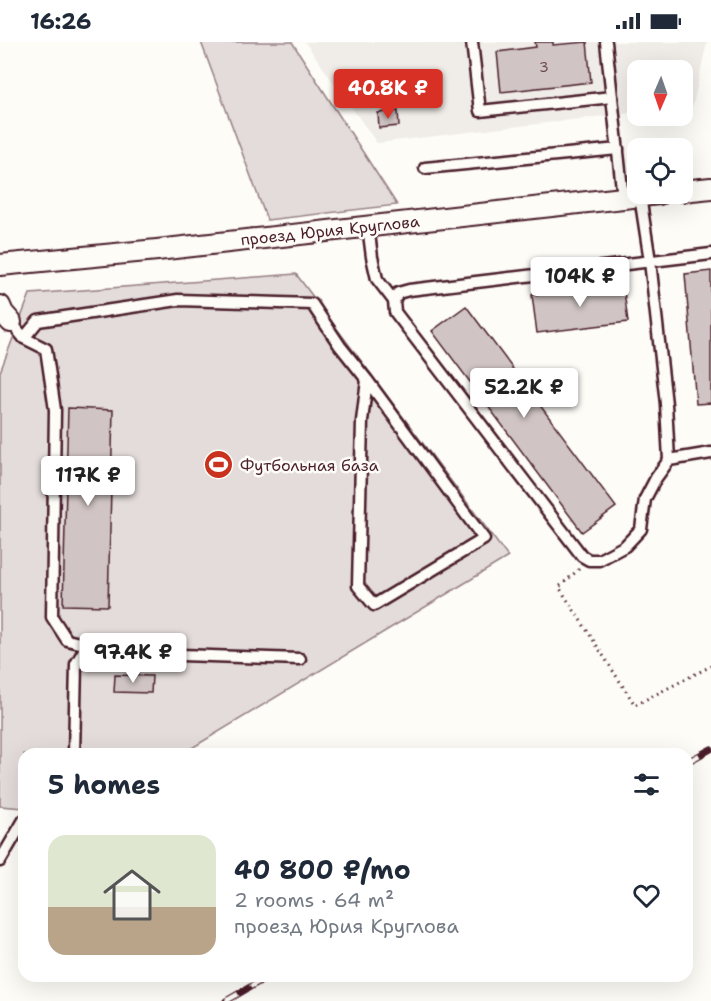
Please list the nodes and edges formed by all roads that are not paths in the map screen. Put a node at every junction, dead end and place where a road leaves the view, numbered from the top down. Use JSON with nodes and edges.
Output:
{"nodes":[{"id":1,"x":472,"y":42,"type":"edge"},
{"id":2,"x":606,"y":42,"type":"edge"},
{"id":3,"x":612,"y":97,"type":"junction"},
{"id":4,"x":618,"y":149,"type":"junction"},
{"id":5,"x":627,"y":167,"type":"edge"},
{"id":6,"x":425,"y":168,"type":"dead end"},
{"id":7,"x":711,"y":188,"type":"edge"},
{"id":8,"x":693,"y":190,"type":"edge"},
{"id":9,"x":627,"y":198,"type":"edge"},
{"id":10,"x":642,"y":204,"type":"edge"},
{"id":11,"x":368,"y":226,"type":"junction"},
{"id":12,"x":711,"y":254,"type":"edge"},
{"id":13,"x":650,"y":261,"type":"junction"},
{"id":14,"x":0,"y":265,"type":"edge"},
{"id":15,"x":394,"y":302,"type":"junction"},
{"id":16,"x":6,"y":314,"type":"edge"},
{"id":17,"x":24,"y":338,"type":"junction"},
{"id":18,"x":367,"y":380,"type":"junction"},
{"id":19,"x":711,"y":453,"type":"edge"},
{"id":20,"x":669,"y":460,"type":"junction"},
{"id":21,"x":87,"y":645,"type":"junction"},
{"id":22,"x":300,"y":659,"type":"dead end"},
{"id":23,"x":74,"y":748,"type":"edge"},
{"id":24,"x":18,"y":830,"type":"edge"},
{"id":25,"x":0,"y":861,"type":"edge"}],
"edges":[{"from":1,"to":3,"type":"lane"},
{"from":2,"to":3,"type":"lane"},
{"from":3,"to":4,"type":"lane"},
{"from":4,"to":5,"type":"lane"},
{"from":4,"to":6,"type":"lane"},
{"from":7,"to":8,"type":"street"},
{"from":9,"to":11,"type":"street","name":"проезд Юрия Круглова"},
{"from":10,"to":13,"type":"lane"},
{"from":11,"to":14,"type":"street","name":"проезд Юрия Круглова"},
{"from":11,"to":15,"type":"lane"},
{"from":12,"to":13,"type":"lane"},
{"from":13,"to":15,"type":"lane"},
{"from":13,"to":20,"type":"lane"},
{"from":15,"to":20,"type":"lane"},
{"from":16,"to":17,"type":"lane"},
{"from":17,"to":18,"type":"lane"},
{"from":17,"to":21,"type":"lane"},
{"from":18,"to":18,"type":"lane"},
{"from":19,"to":20,"type":"lane"},
{"from":21,"to":22,"type":"lane"},
{"from":21,"to":23,"type":"lane"},
{"from":24,"to":25,"type":"lane"}]}
